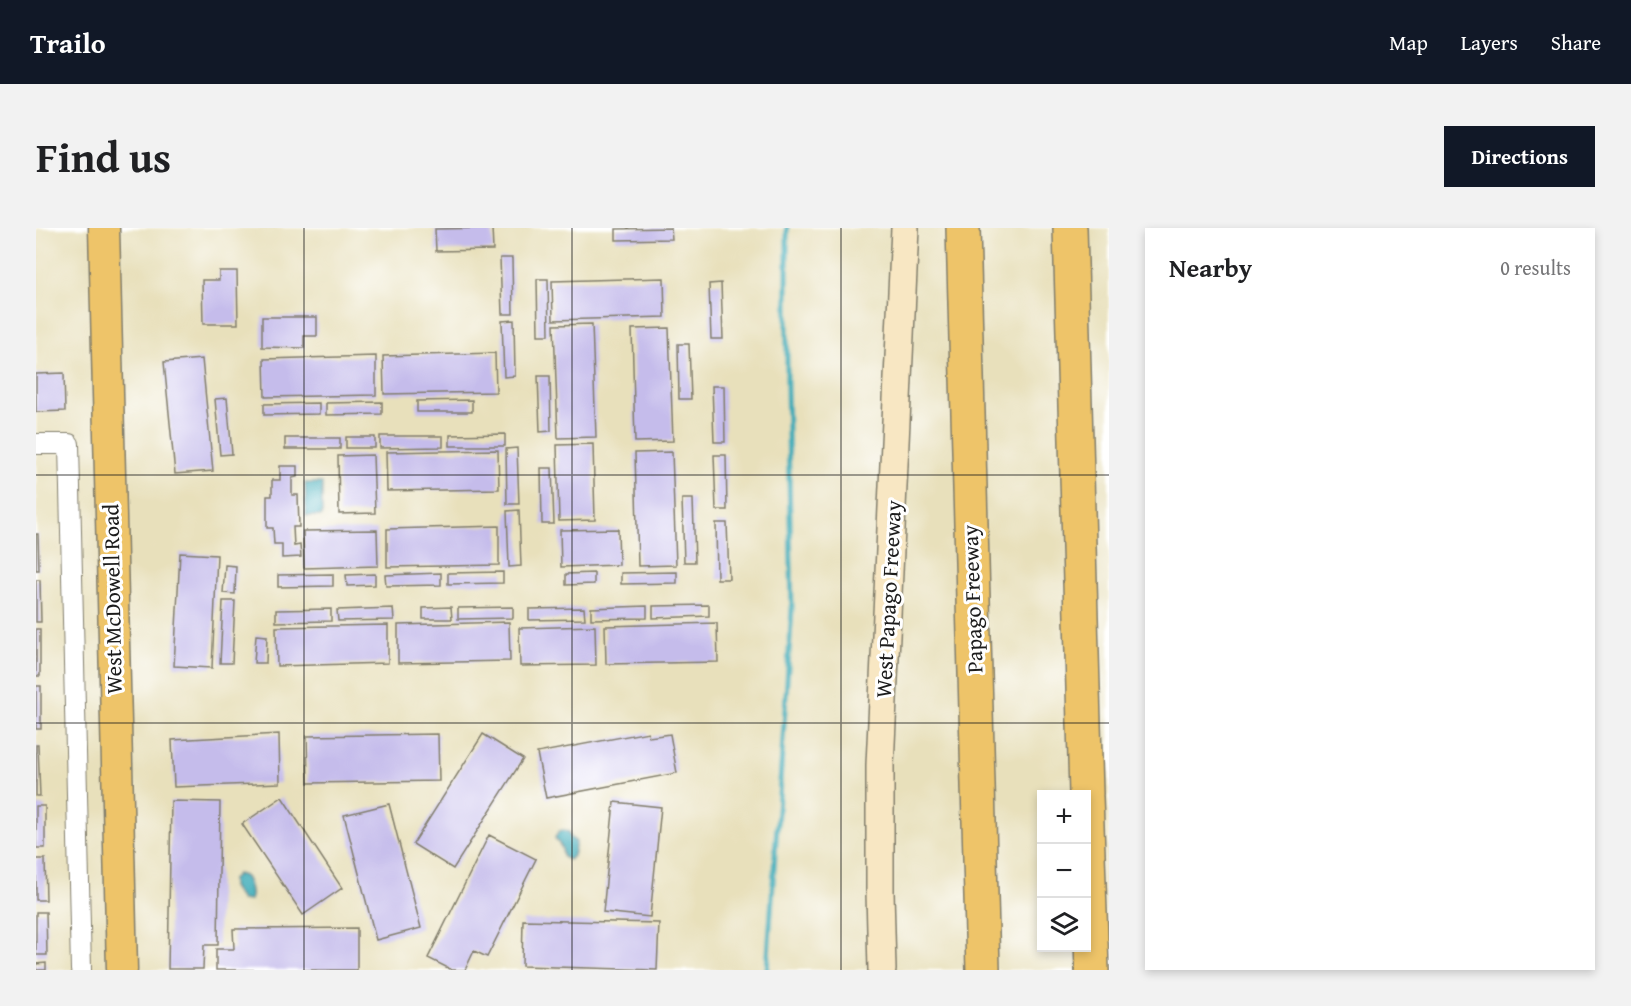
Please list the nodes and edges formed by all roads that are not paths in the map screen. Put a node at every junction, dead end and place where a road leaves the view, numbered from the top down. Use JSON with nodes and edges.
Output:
{"nodes":[{"id":1,"x":104,"y":228,"type":"edge"},
{"id":2,"x":905,"y":228,"type":"edge"},
{"id":3,"x":963,"y":228,"type":"edge"},
{"id":4,"x":1070,"y":228,"type":"edge"},
{"id":5,"x":36,"y":444,"type":"edge"},
{"id":6,"x":1086,"y":790,"type":"edge"},
{"id":7,"x":1088,"y":844,"type":"edge"},
{"id":8,"x":81,"y":970,"type":"edge"},
{"id":9,"x":122,"y":970,"type":"edge"},
{"id":10,"x":882,"y":970,"type":"edge"},
{"id":11,"x":983,"y":970,"type":"edge"},
{"id":12,"x":1092,"y":970,"type":"edge"}],
"edges":[{"from":1,"to":9,"type":"main road","name":"West McDowell Road"},
{"from":2,"to":10,"type":"main road","name":"West Papago Freeway"},
{"from":3,"to":11,"type":"highway","name":"Papago Freeway"},
{"from":4,"to":6,"type":"highway"},
{"from":5,"to":8,"type":"street","name":"West McDowell Road"},
{"from":7,"to":12,"type":"highway"}]}
